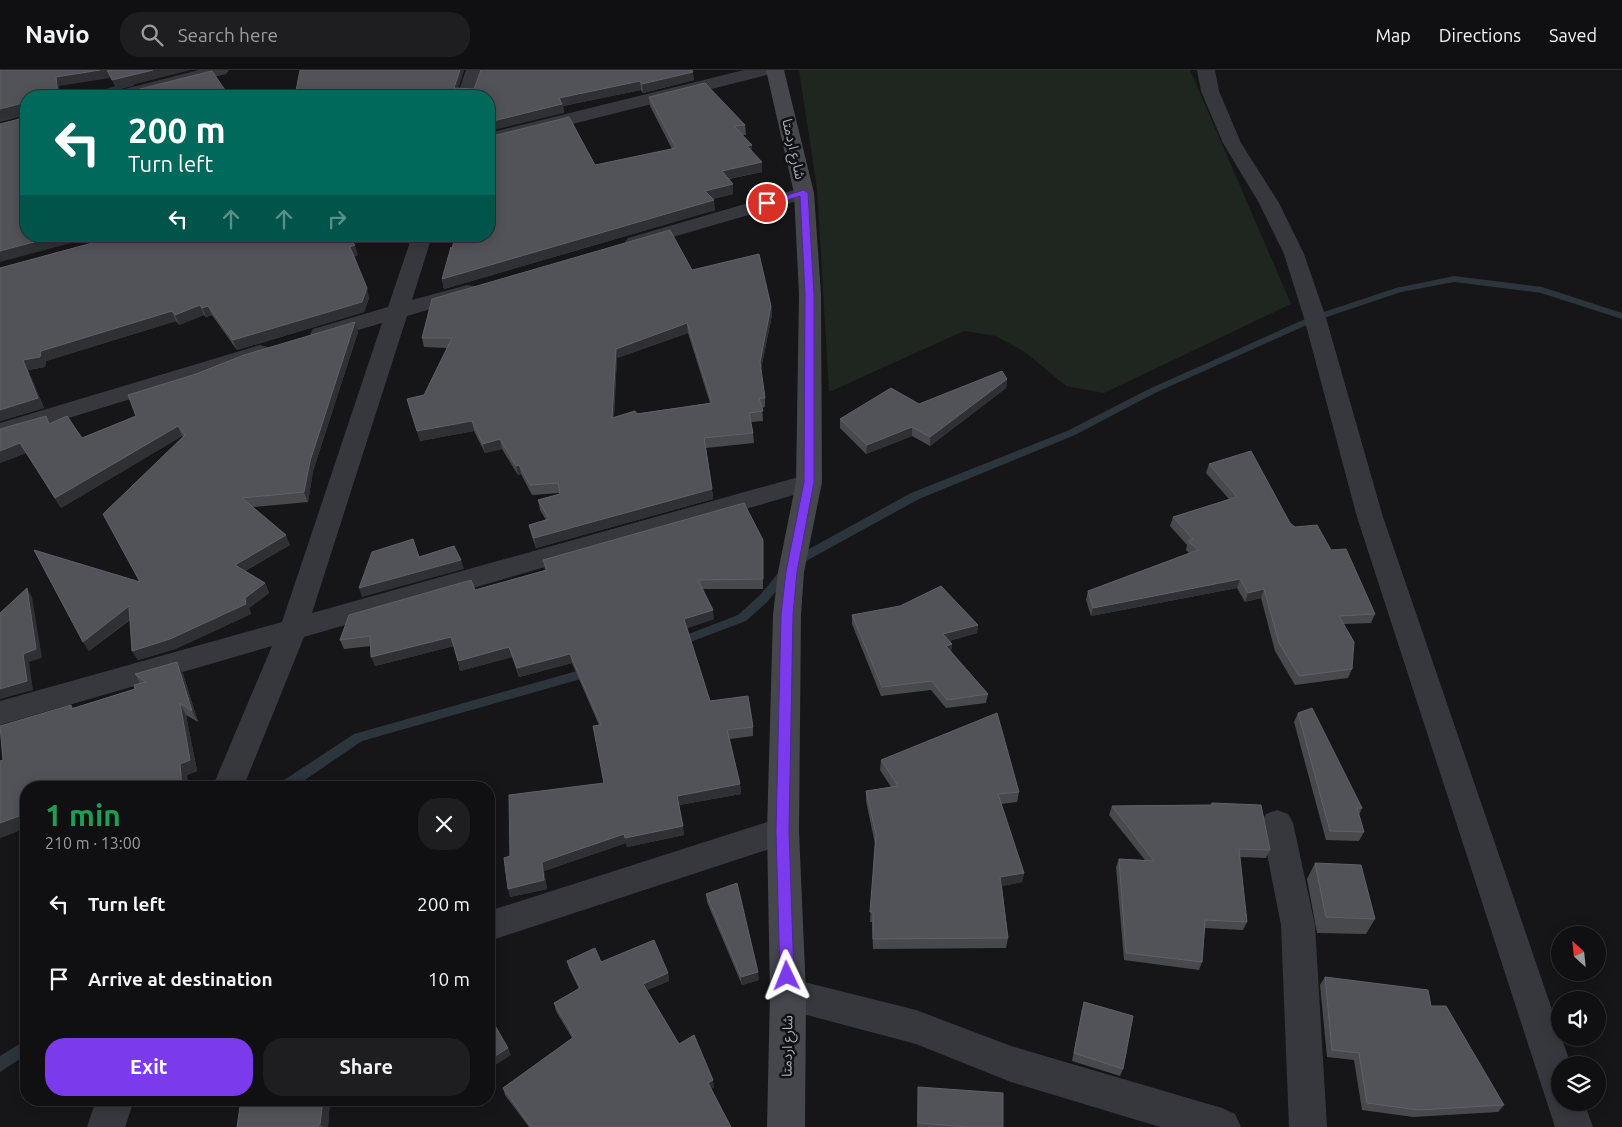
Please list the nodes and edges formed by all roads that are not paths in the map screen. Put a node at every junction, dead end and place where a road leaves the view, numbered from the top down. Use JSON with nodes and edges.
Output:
{"nodes":[{"id":1,"x":220,"y":70,"type":"edge"},
{"id":2,"x":475,"y":70,"type":"edge"},
{"id":3,"x":765,"y":70,"type":"edge"},
{"id":4,"x":775,"y":70,"type":"edge"},
{"id":5,"x":1206,"y":70,"type":"edge"},
{"id":6,"x":142,"y":90,"type":"edge"},
{"id":7,"x":468,"y":90,"type":"edge"},
{"id":8,"x":495,"y":138,"type":"edge"},
{"id":9,"x":804,"y":193,"type":"junction"},
{"id":10,"x":420,"y":242,"type":"edge"},
{"id":11,"x":616,"y":247,"type":"edge"},
{"id":12,"x":484,"y":286,"type":"edge"},
{"id":13,"x":400,"y":310,"type":"junction"},
{"id":14,"x":305,"y":339,"type":"edge"},
{"id":15,"x":276,"y":348,"type":"edge"},
{"id":16,"x":0,"y":431,"type":"edge"},
{"id":17,"x":809,"y":482,"type":"junction"},
{"id":18,"x":293,"y":630,"type":"junction"},
{"id":19,"x":0,"y":713,"type":"edge"},
{"id":20,"x":230,"y":781,"type":"edge"},
{"id":21,"x":1276,"y":823,"type":"dead end"},
{"id":22,"x":783,"y":831,"type":"junction"},
{"id":23,"x":495,"y":924,"type":"edge"},
{"id":24,"x":788,"y":994,"type":"junction"},
{"id":25,"x":1551,"y":1060,"type":"edge"},
{"id":26,"x":113,"y":1106,"type":"edge"},
{"id":27,"x":1568,"y":1111,"type":"edge"},
{"id":28,"x":106,"y":1127,"type":"edge"},
{"id":29,"x":786,"y":1127,"type":"edge"},
{"id":30,"x":1222,"y":1127,"type":"edge"},
{"id":31,"x":1308,"y":1127,"type":"edge"},
{"id":32,"x":1574,"y":1127,"type":"edge"}],
"edges":[{"from":1,"to":6,"type":"street"},
{"from":2,"to":7,"type":"street"},
{"from":3,"to":8,"type":"street"},
{"from":4,"to":9,"type":"main road","name":"شارع اردمتا"},
{"from":5,"to":25,"type":"street"},
{"from":9,"to":11,"type":"street"},
{"from":9,"to":17,"type":"main road","name":"شارع اردمتا"},
{"from":10,"to":13,"type":"street"},
{"from":12,"to":13,"type":"street"},
{"from":13,"to":14,"type":"street"},
{"from":13,"to":18,"type":"street"},
{"from":15,"to":16,"type":"street"},
{"from":17,"to":18,"type":"street"},
{"from":17,"to":22,"type":"main road","name":"شارع اردمتا"},
{"from":18,"to":19,"type":"street"},
{"from":18,"to":20,"type":"street"},
{"from":21,"to":31,"type":"street"},
{"from":22,"to":23,"type":"street"},
{"from":22,"to":24,"type":"main road","name":"شارع اردمتا"},
{"from":24,"to":29,"type":"main road","name":"شارع اردمتا"},
{"from":24,"to":30,"type":"street"},
{"from":26,"to":28,"type":"street"},
{"from":27,"to":32,"type":"street"}]}
